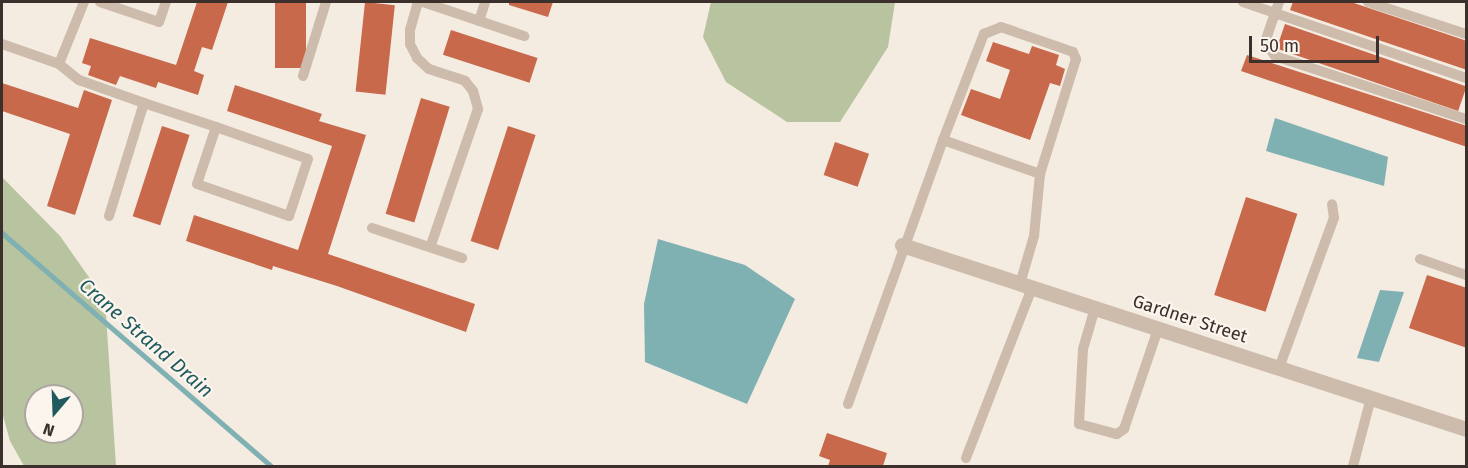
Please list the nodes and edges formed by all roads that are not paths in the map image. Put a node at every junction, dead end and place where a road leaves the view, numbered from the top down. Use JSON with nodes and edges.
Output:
{"nodes":[{"id":1,"x":84,"y":2,"type":"edge"},
{"id":2,"x":99,"y":2,"type":"edge"},
{"id":3,"x":166,"y":2,"type":"edge"},
{"id":4,"x":326,"y":2,"type":"edge"},
{"id":5,"x":418,"y":2,"type":"edge"},
{"id":6,"x":423,"y":2,"type":"edge"},
{"id":7,"x":485,"y":2,"type":"edge"},
{"id":8,"x":1243,"y":2,"type":"edge"},
{"id":9,"x":1279,"y":2,"type":"edge"},
{"id":10,"x":1368,"y":2,"type":"edge"},
{"id":11,"x":1275,"y":13,"type":"junction"},
{"id":12,"x":478,"y":21,"type":"junction"},
{"id":13,"x":1467,"y":34,"type":"edge"},
{"id":14,"x":524,"y":36,"type":"dead end"},
{"id":15,"x":2,"y":44,"type":"edge"},
{"id":16,"x":58,"y":64,"type":"junction"},
{"id":17,"x":303,"y":76,"type":"dead end"},
{"id":18,"x":1467,"y":78,"type":"edge"},
{"id":19,"x":144,"y":103,"type":"junction"},
{"id":20,"x":1467,"y":119,"type":"edge"},
{"id":21,"x":216,"y":127,"type":"junction"},
{"id":22,"x":944,"y":140,"type":"junction"},
{"id":23,"x":1040,"y":174,"type":"junction"},
{"id":24,"x":1332,"y":204,"type":"dead end"},
{"id":25,"x":109,"y":216,"type":"dead end"},
{"id":26,"x":372,"y":228,"type":"dead end"},
{"id":27,"x":431,"y":245,"type":"junction"},
{"id":28,"x":903,"y":246,"type":"junction"},
{"id":29,"x":462,"y":258,"type":"dead end"},
{"id":30,"x":1420,"y":259,"type":"dead end"},
{"id":31,"x":1467,"y":275,"type":"edge"},
{"id":32,"x":1026,"y":286,"type":"junction"},
{"id":33,"x":1095,"y":308,"type":"junction"},
{"id":34,"x":1158,"y":329,"type":"junction"},
{"id":35,"x":1280,"y":368,"type":"junction"},
{"id":36,"x":1371,"y":398,"type":"junction"},
{"id":37,"x":848,"y":404,"type":"dead end"},
{"id":38,"x":1467,"y":429,"type":"edge"},
{"id":39,"x":966,"y":458,"type":"dead end"},
{"id":40,"x":1353,"y":466,"type":"edge"}],
"edges":[{"from":1,"to":16,"type":"lane"},
{"from":2,"to":3,"type":"lane"},
{"from":4,"to":17,"type":"lane"},
{"from":5,"to":27,"type":"lane"},
{"from":6,"to":12,"type":"lane"},
{"from":7,"to":12,"type":"lane"},
{"from":8,"to":11,"type":"lane"},
{"from":9,"to":11,"type":"lane"},
{"from":10,"to":13,"type":"lane"},
{"from":11,"to":18,"type":"lane"},
{"from":11,"to":20,"type":"lane"},
{"from":12,"to":14,"type":"lane"},
{"from":15,"to":16,"type":"lane"},
{"from":16,"to":19,"type":"lane"},
{"from":19,"to":21,"type":"lane"},
{"from":19,"to":25,"type":"lane"},
{"from":21,"to":21,"type":"lane"},
{"from":22,"to":23,"type":"lane"},
{"from":22,"to":23,"type":"lane"},
{"from":22,"to":28,"type":"lane"},
{"from":23,"to":32,"type":"lane"},
{"from":24,"to":35,"type":"lane"},
{"from":26,"to":27,"type":"lane"},
{"from":27,"to":29,"type":"lane"},
{"from":28,"to":32,"type":"street","name":"Gardner Street"},
{"from":28,"to":37,"type":"lane"},
{"from":30,"to":31,"type":"lane"},
{"from":32,"to":33,"type":"street","name":"Gardner Street"},
{"from":32,"to":39,"type":"lane"},
{"from":33,"to":34,"type":"street","name":"Gardner Street"},
{"from":33,"to":34,"type":"lane"},
{"from":34,"to":35,"type":"street","name":"Gardner Street"},
{"from":35,"to":36,"type":"street","name":"Gardner Street"},
{"from":36,"to":38,"type":"street","name":"Gardner Street"},
{"from":36,"to":40,"type":"lane"}]}
